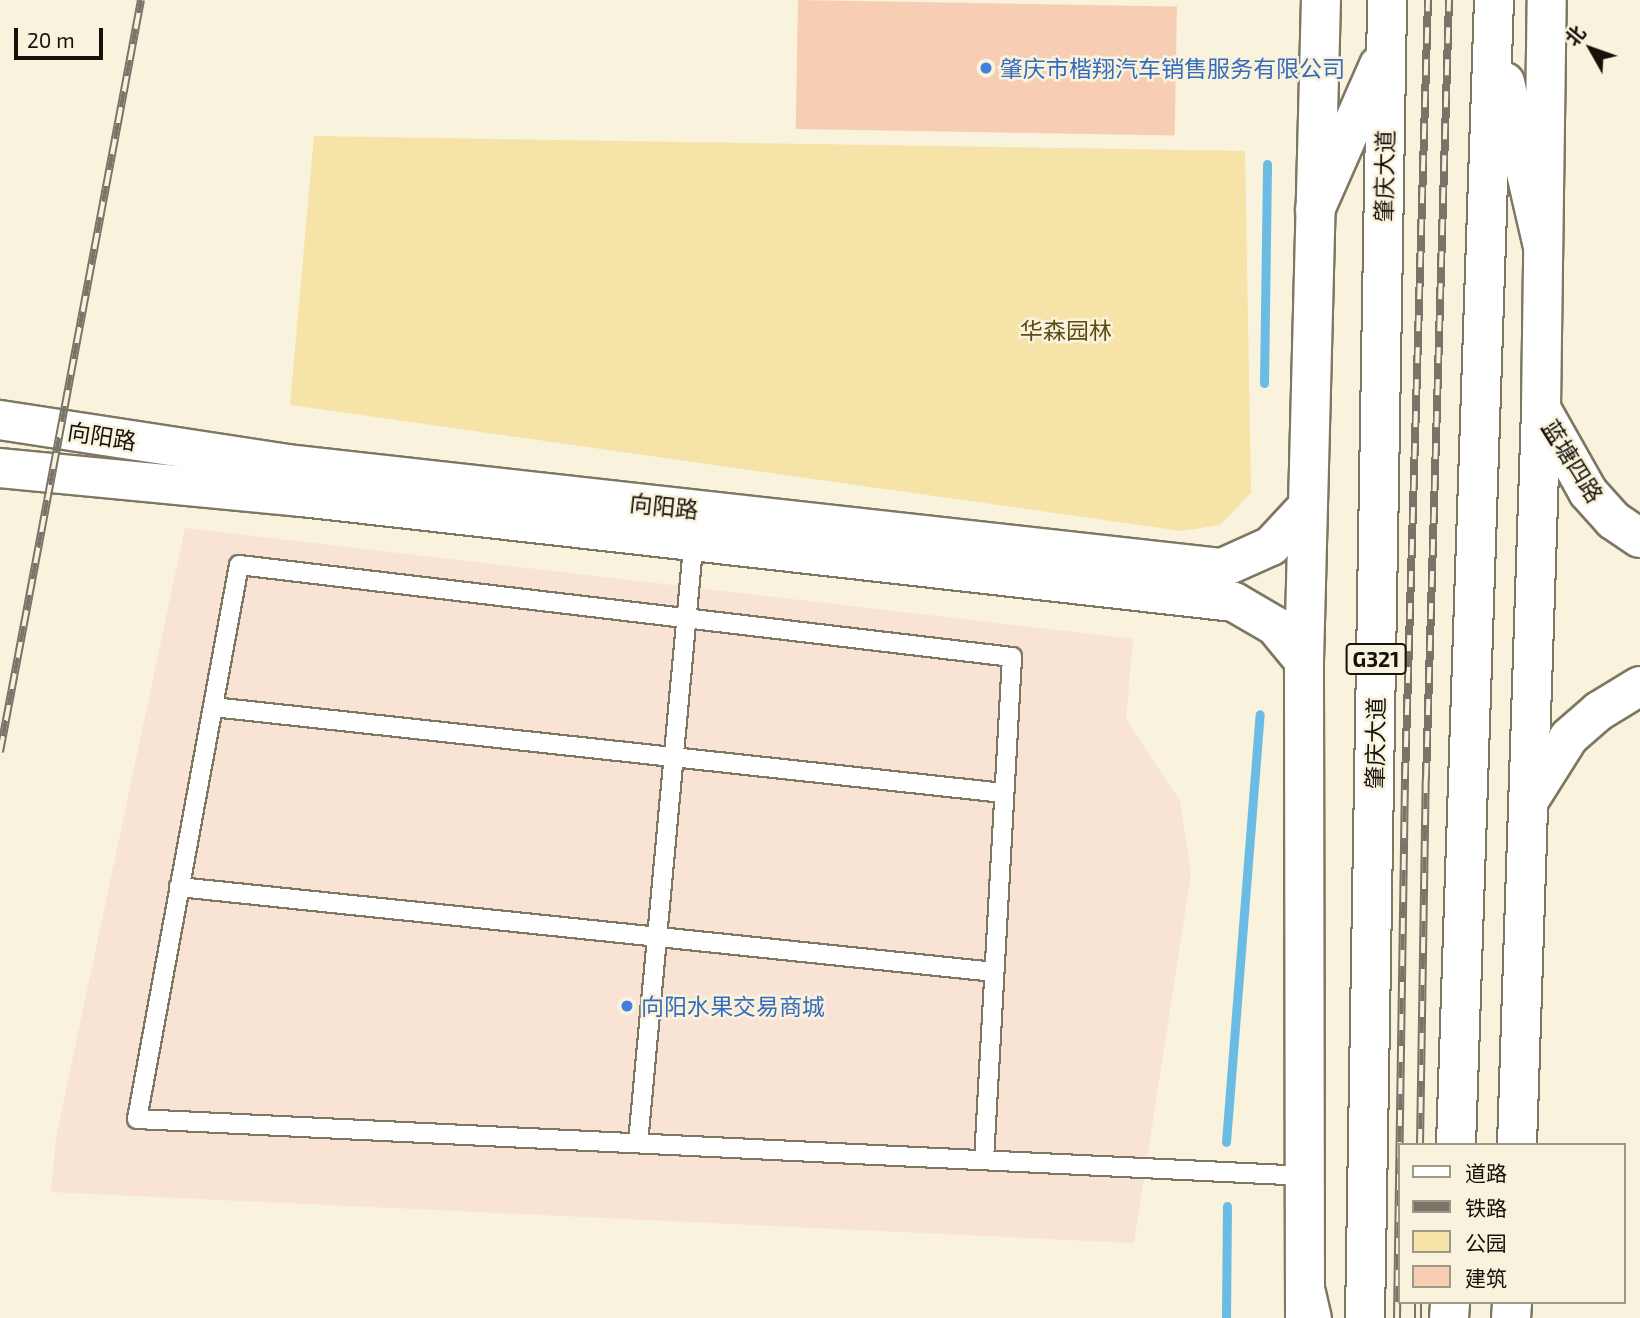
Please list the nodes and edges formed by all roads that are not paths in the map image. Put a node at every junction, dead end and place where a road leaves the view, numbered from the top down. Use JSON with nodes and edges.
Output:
{"nodes":[{"id":1,"x":1321,"y":0,"type":"edge"},
{"id":2,"x":1387,"y":0,"type":"edge"},
{"id":3,"x":1547,"y":0,"type":"edge"},
{"id":4,"x":1494,"y":14,"type":"edge"},
{"id":5,"x":1386,"y":50,"type":"junction"},
{"id":6,"x":1315,"y":210,"type":"junction"},
{"id":7,"x":1543,"y":247,"type":"junction"},
{"id":8,"x":1541,"y":408,"type":"junction"},
{"id":9,"x":0,"y":420,"type":"edge"},
{"id":10,"x":0,"y":468,"type":"edge"},
{"id":11,"x":1308,"y":506,"type":"junction"},
{"id":12,"x":695,"y":525,"type":"junction"},
{"id":13,"x":1640,"y":538,"type":"edge"},
{"id":14,"x":686,"y":618,"type":"junction"},
{"id":15,"x":1304,"y":661,"type":"junction"},
{"id":16,"x":1640,"y":686,"type":"edge"},
{"id":17,"x":213,"y":707,"type":"junction"},
{"id":18,"x":673,"y":757,"type":"junction"},
{"id":19,"x":1004,"y":793,"type":"junction"},
{"id":20,"x":1527,"y":804,"type":"junction"},
{"id":21,"x":179,"y":887,"type":"junction"},
{"id":22,"x":657,"y":937,"type":"junction"},
{"id":23,"x":994,"y":972,"type":"junction"},
{"id":24,"x":638,"y":1143,"type":"junction"},
{"id":25,"x":1456,"y":1143,"type":"edge"},
{"id":26,"x":1517,"y":1143,"type":"edge"},
{"id":27,"x":984,"y":1160,"type":"junction"},
{"id":28,"x":1306,"y":1176,"type":"junction"},
{"id":29,"x":1308,"y":1310,"type":"edge"},
{"id":30,"x":1365,"y":1318,"type":"edge"}],
"edges":[{"from":1,"to":6,"type":"main road"},
{"from":2,"to":5,"type":"main road","name":"肇庆大道","number":"G321"},
{"from":3,"to":7,"type":"main road"},
{"from":4,"to":7,"type":"main road"},
{"from":4,"to":25,"type":"main road"},
{"from":5,"to":6,"type":"main road"},
{"from":5,"to":30,"type":"main road","name":"肇庆大道","number":"G321"},
{"from":6,"to":11,"type":"main road"},
{"from":7,"to":8,"type":"main road"},
{"from":8,"to":13,"type":"main road","name":"蓝塘四路"},
{"from":8,"to":20,"type":"main road"},
{"from":9,"to":12,"type":"main road","name":"向阳路"},
{"from":10,"to":12,"type":"main road","name":"向阳路"},
{"from":11,"to":12,"type":"main road","name":"向阳路"},
{"from":11,"to":15,"type":"main road"},
{"from":12,"to":14,"type":"lane"},
{"from":12,"to":15,"type":"main road","name":"向阳路"},
{"from":14,"to":17,"type":"lane"},
{"from":14,"to":18,"type":"lane"},
{"from":14,"to":19,"type":"lane"},
{"from":15,"to":28,"type":"main road"},
{"from":16,"to":20,"type":"main road"},
{"from":17,"to":18,"type":"lane"},
{"from":17,"to":21,"type":"lane"},
{"from":18,"to":19,"type":"lane"},
{"from":18,"to":22,"type":"lane"},
{"from":19,"to":23,"type":"lane"},
{"from":20,"to":26,"type":"main road"},
{"from":21,"to":22,"type":"lane"},
{"from":21,"to":24,"type":"lane"},
{"from":22,"to":23,"type":"lane"},
{"from":22,"to":24,"type":"lane"},
{"from":23,"to":27,"type":"lane"},
{"from":24,"to":27,"type":"lane"},
{"from":27,"to":28,"type":"lane"},
{"from":28,"to":29,"type":"main road"}]}
